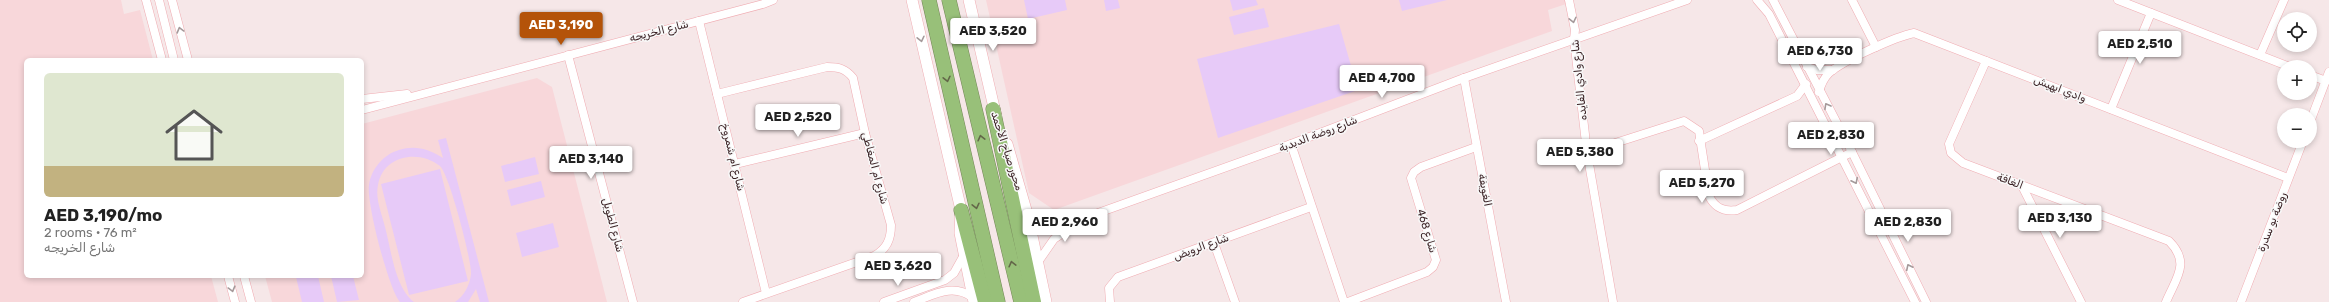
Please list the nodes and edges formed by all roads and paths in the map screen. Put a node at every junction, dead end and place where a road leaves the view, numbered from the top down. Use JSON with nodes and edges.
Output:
{"nodes":[{"id":1,"x":159,"y":0,"type":"edge"},
{"id":2,"x":172,"y":0,"type":"edge"},
{"id":3,"x":765,"y":0,"type":"edge"},
{"id":4,"x":773,"y":0,"type":"edge"},
{"id":5,"x":911,"y":0,"type":"edge"},
{"id":6,"x":929,"y":0,"type":"edge"},
{"id":7,"x":950,"y":0,"type":"edge"},
{"id":8,"x":969,"y":0,"type":"edge"},
{"id":9,"x":1569,"y":0,"type":"edge"},
{"id":10,"x":1686,"y":0,"type":"edge"},
{"id":11,"x":1756,"y":0,"type":"edge"},
{"id":12,"x":1773,"y":0,"type":"edge"},
{"id":13,"x":1852,"y":0,"type":"edge"},
{"id":14,"x":2118,"y":0,"type":"edge"},
{"id":15,"x":2284,"y":0,"type":"edge"},
{"id":16,"x":147,"y":3,"type":"edge"},
{"id":17,"x":751,"y":7,"type":"junction"},
{"id":18,"x":2151,"y":13,"type":"junction"},
{"id":19,"x":163,"y":17,"type":"junction"},
{"id":20,"x":699,"y":21,"type":"junction"},
{"id":21,"x":1574,"y":40,"type":"junction"},
{"id":22,"x":1876,"y":47,"type":"junction"},
{"id":23,"x":568,"y":54,"type":"junction"},
{"id":24,"x":2260,"y":55,"type":"junction"},
{"id":25,"x":161,"y":58,"type":"edge"},
{"id":26,"x":173,"y":58,"type":"edge"},
{"id":27,"x":187,"y":58,"type":"edge"},
{"id":28,"x":1986,"y":60,"type":"junction"},
{"id":29,"x":2277,"y":62,"type":"edge"},
{"id":30,"x":1807,"y":67,"type":"junction"},
{"id":31,"x":1834,"y":70,"type":"junction"},
{"id":32,"x":2329,"y":72,"type":"edge"},
{"id":33,"x":1464,"y":78,"type":"junction"},
{"id":34,"x":2317,"y":78,"type":"edge"},
{"id":35,"x":2326,"y":81,"type":"junction"},
{"id":36,"x":1806,"y":84,"type":"junction"},
{"id":37,"x":428,"y":92,"type":"junction"},
{"id":38,"x":1819,"y":92,"type":"junction"},
{"id":39,"x":717,"y":94,"type":"junction"},
{"id":40,"x":364,"y":99,"type":"edge"},
{"id":41,"x":2315,"y":108,"type":"edge"},
{"id":42,"x":993,"y":109,"type":"junction"},
{"id":43,"x":2111,"y":109,"type":"junction"},
{"id":44,"x":364,"y":110,"type":"edge"},
{"id":45,"x":865,"y":132,"type":"junction"},
{"id":46,"x":1700,"y":141,"type":"junction"},
{"id":47,"x":1291,"y":144,"type":"junction"},
{"id":48,"x":1476,"y":147,"type":"junction"},
{"id":49,"x":2300,"y":148,"type":"edge"},
{"id":50,"x":1587,"y":152,"type":"junction"},
{"id":51,"x":1852,"y":152,"type":"junction"},
{"id":52,"x":1843,"y":157,"type":"junction"},
{"id":53,"x":735,"y":164,"type":"junction"},
{"id":54,"x":2288,"y":178,"type":"junction"},
{"id":55,"x":2022,"y":186,"type":"junction"},
{"id":56,"x":1310,"y":207,"type":"junction"},
{"id":57,"x":961,"y":210,"type":"junction"},
{"id":58,"x":1028,"y":217,"type":"junction"},
{"id":59,"x":1084,"y":218,"type":"junction"},
{"id":60,"x":1214,"y":243,"type":"junction"},
{"id":61,"x":964,"y":255,"type":"junction"},
{"id":62,"x":1038,"y":262,"type":"junction"},
{"id":63,"x":229,"y":278,"type":"edge"},
{"id":64,"x":245,"y":278,"type":"edge"},
{"id":65,"x":766,"y":293,"type":"junction"},
{"id":66,"x":977,"y":301,"type":"edge"},
{"id":67,"x":235,"y":302,"type":"edge"},
{"id":68,"x":251,"y":302,"type":"edge"},
{"id":69,"x":633,"y":302,"type":"edge"},
{"id":70,"x":743,"y":302,"type":"edge"},
{"id":71,"x":884,"y":302,"type":"edge"},
{"id":72,"x":914,"y":302,"type":"edge"},
{"id":73,"x":998,"y":302,"type":"edge"},
{"id":74,"x":1021,"y":302,"type":"edge"},
{"id":75,"x":1034,"y":302,"type":"edge"},
{"id":76,"x":1046,"y":302,"type":"edge"},
{"id":77,"x":1110,"y":302,"type":"edge"},
{"id":78,"x":1235,"y":302,"type":"edge"},
{"id":79,"x":1344,"y":302,"type":"edge"},
{"id":80,"x":1348,"y":302,"type":"edge"},
{"id":81,"x":1506,"y":302,"type":"edge"},
{"id":82,"x":1613,"y":302,"type":"edge"},
{"id":83,"x":1915,"y":302,"type":"edge"},
{"id":84,"x":1926,"y":302,"type":"edge"},
{"id":85,"x":2081,"y":302,"type":"edge"},
{"id":86,"x":2166,"y":302,"type":"edge"},
{"id":87,"x":2241,"y":302,"type":"edge"}],
"edges":[{"from":1,"to":19,"type":"street"},
{"from":27,"to":2,"type":"street","one_way":true},
{"from":3,"to":17,"type":"street","name":"شارع الخريجه"},
{"from":4,"to":17,"type":"street","name":"شارع الخريجه"},
{"from":5,"to":57,"type":"street","one_way":true},
{"from":6,"to":73,"type":"highway","one_way":true},
{"from":74,"to":7,"type":"highway","name":"محور صباح الأحمد","one_way":true},
{"from":8,"to":42,"type":"street","name":"محور صباح الأحمد"},
{"from":9,"to":21,"type":"street","name":"شارع وادي الفايده","one_way":true},
{"from":10,"to":21,"type":"street","name":"شارع روضة الدبدبة"},
{"from":11,"to":36,"type":"street"},
{"from":12,"to":30,"type":"street"},
{"from":13,"to":22,"type":"street"},
{"from":14,"to":18,"type":"street"},
{"from":15,"to":24,"type":"street"},
{"from":16,"to":19,"type":"street"},
{"from":16,"to":25,"type":"street"},
{"from":17,"to":20,"type":"street","name":"شارع الخريجه"},
{"from":18,"to":24,"type":"street"},
{"from":18,"to":43,"type":"street"},
{"from":19,"to":26,"type":"street"},
{"from":20,"to":23,"type":"street","name":"شارع الخريجه"},
{"from":20,"to":39,"type":"street","name":"شارع ام شمروخ"},
{"from":21,"to":33,"type":"street","name":"شارع روضة الدبدبة"},
{"from":21,"to":50,"type":"street","name":"شارع وادي الفايده"},
{"from":22,"to":28,"type":"street","name":"وادي ابهيش"},
{"from":22,"to":31,"type":"street","name":"وادي ابهيش"},
{"from":23,"to":37,"type":"street","name":"شارع الخريجه"},
{"from":23,"to":69,"type":"street","name":"شارع الطويل"},
{"from":24,"to":29,"type":"street"},
{"from":28,"to":43,"type":"street","name":"وادي ابهيش"},
{"from":28,"to":55,"type":"street","name":"الغافة"},
{"from":30,"to":31,"type":"street"},
{"from":30,"to":38,"type":"street"},
{"from":31,"to":38,"type":"street","name":"وادي ابهيش"},
{"from":32,"to":35,"type":"street"},
{"from":33,"to":47,"type":"street","name":"شارع روضة الدبدبة"},
{"from":33,"to":48,"type":"street","name":"الغويفة"},
{"from":34,"to":35,"type":"street"},
{"from":35,"to":41,"type":"street"},
{"from":36,"to":46,"type":"street"},
{"from":36,"to":52,"type":"street"},
{"from":37,"to":40,"type":"street","name":"شارع الخريجه"},
{"from":37,"to":44,"type":"street","name":"شارع الخريجه"},
{"from":51,"to":38,"type":"street","one_way":true},
{"from":39,"to":45,"type":"street","name":"شارع ام المغاطي"},
{"from":39,"to":53,"type":"street","name":"شارع ام شمروخ"},
{"from":42,"to":58,"type":"street","name":"محور صباح الأحمد"},
{"from":42,"to":75,"type":"highway"},
{"from":43,"to":54,"type":"street","name":"وادي ابهيش"},
{"from":45,"to":53,"type":"street"},
{"from":45,"to":65,"type":"street","name":"شارع ام المغاطي"},
{"from":46,"to":50,"type":"street"},
{"from":46,"to":52,"type":"street"},
{"from":47,"to":56,"type":"street"},
{"from":47,"to":59,"type":"street","name":"شارع روضة الدبدبة"},
{"from":48,"to":80,"type":"street","name":"شارع 468"},
{"from":48,"to":81,"type":"street","name":"الغويفة"},
{"from":49,"to":54,"type":"street","name":"روضة بو سدرة"},
{"from":50,"to":82,"type":"street","name":"شارع وادي الفايده"},
{"from":51,"to":52,"type":"street"},
{"from":84,"to":51,"type":"street","one_way":true},
{"from":52,"to":83,"type":"street","one_way":true},
{"from":53,"to":65,"type":"street","name":"شارع ام شمروخ"},
{"from":54,"to":87,"type":"street","name":"روضة بو سدرة"},
{"from":55,"to":85,"type":"street"},
{"from":55,"to":86,"type":"street","name":"الغافة"},
{"from":56,"to":60,"type":"street","name":"شارع الرويض"},
{"from":56,"to":79,"type":"street"},
{"from":57,"to":61,"type":"street"},
{"from":57,"to":66,"type":"highway"},
{"from":58,"to":59,"type":"street","name":"شارع روضة الدبدبة"},
{"from":58,"to":62,"type":"street","name":"محور صباح الأحمد"},
{"from":59,"to":62,"type":"street","name":"شارع روضة الدبدبة"},
{"from":60,"to":77,"type":"street","name":"شارع الرويض"},
{"from":60,"to":78,"type":"street"},
{"from":61,"to":66,"type":"street"},
{"from":61,"to":71,"type":"street"},
{"from":62,"to":76,"type":"street","name":"محور صباح الأحمد"},
{"from":63,"to":67,"type":"street","one_way":true},
{"from":64,"to":68,"type":"street"},
{"from":65,"to":70,"type":"street","name":"شارع ام المغاطي"},
{"from":66,"to":72,"type":"street"}]}
